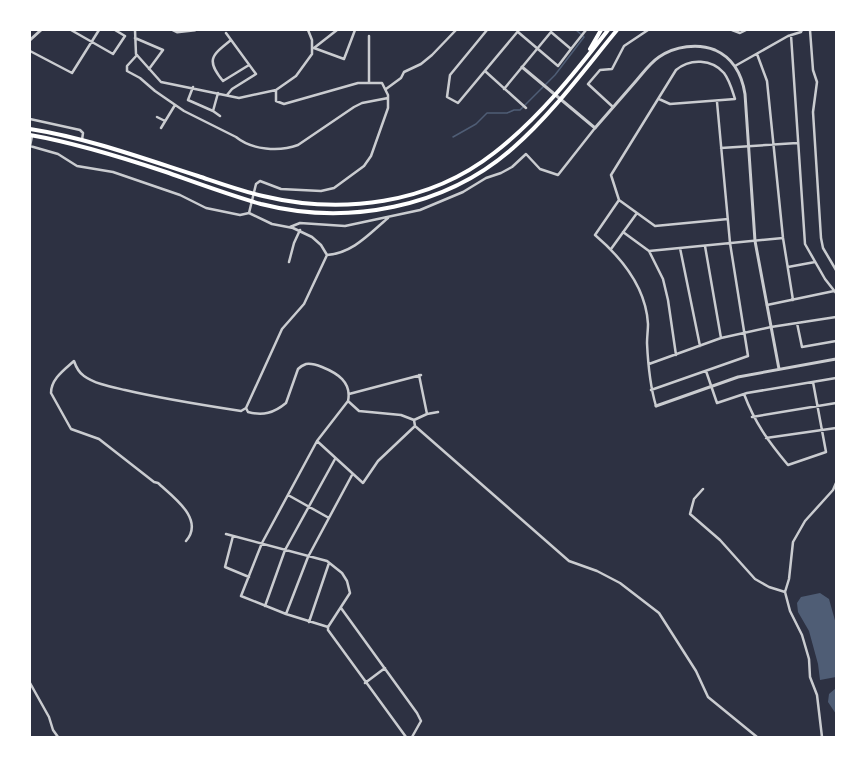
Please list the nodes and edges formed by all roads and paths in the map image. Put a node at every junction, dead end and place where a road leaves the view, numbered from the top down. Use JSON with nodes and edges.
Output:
{"nodes":[{"id":1,"x":41,"y":30,"type":"edge"},
{"id":2,"x":71,"y":30,"type":"edge"},
{"id":3,"x":99,"y":30,"type":"edge"},
{"id":4,"x":115,"y":30,"type":"edge"},
{"id":5,"x":135,"y":30,"type":"edge"},
{"id":6,"x":173,"y":30,"type":"edge"},
{"id":7,"x":195,"y":30,"type":"edge"},
{"id":8,"x":308,"y":30,"type":"edge"},
{"id":9,"x":337,"y":30,"type":"edge"},
{"id":10,"x":354,"y":30,"type":"edge"},
{"id":11,"x":456,"y":30,"type":"edge"},
{"id":12,"x":487,"y":30,"type":"edge"},
{"id":13,"x":586,"y":30,"type":"edge"},
{"id":14,"x":601,"y":30,"type":"edge"},
{"id":15,"x":608,"y":30,"type":"edge"},
{"id":16,"x":617,"y":30,"type":"edge"},
{"id":17,"x":648,"y":30,"type":"edge"},
{"id":18,"x":732,"y":30,"type":"edge"},
{"id":19,"x":746,"y":30,"type":"edge"},
{"id":20,"x":802,"y":30,"type":"edge"},
{"id":21,"x":810,"y":30,"type":"edge"},
{"id":22,"x":518,"y":31,"type":"edge"},
{"id":23,"x":226,"y":33,"type":"dead end"},
{"id":24,"x":791,"y":35,"type":"junction"},
{"id":25,"x":369,"y":36,"type":"dead end"},
{"id":26,"x":135,"y":38,"type":"junction"},
{"id":27,"x":30,"y":40,"type":"edge"},
{"id":28,"x":231,"y":40,"type":"junction"},
{"id":29,"x":92,"y":42,"type":"junction"},
{"id":30,"x":314,"y":48,"type":"junction"},
{"id":31,"x":538,"y":48,"type":"junction"},
{"id":32,"x":571,"y":48,"type":"junction"},
{"id":33,"x":30,"y":51,"type":"edge"},
{"id":34,"x":757,"y":54,"type":"junction"},
{"id":35,"x":137,"y":55,"type":"junction"},
{"id":36,"x":584,"y":59,"type":"junction"},
{"id":37,"x":249,"y":65,"type":"junction"},
{"id":38,"x":735,"y":66,"type":"junction"},
{"id":39,"x":522,"y":67,"type":"junction"},
{"id":40,"x":149,"y":69,"type":"junction"},
{"id":41,"x":485,"y":71,"type":"junction"},
{"id":42,"x":369,"y":82,"type":"junction"},
{"id":43,"x":193,"y":87,"type":"junction"},
{"id":44,"x":386,"y":89,"type":"junction"},
{"id":45,"x":276,"y":90,"type":"junction"},
{"id":46,"x":504,"y":90,"type":"junction"},
{"id":47,"x":218,"y":93,"type":"junction"},
{"id":48,"x":555,"y":94,"type":"junction"},
{"id":49,"x":227,"y":95,"type":"junction"},
{"id":50,"x":388,"y":98,"type":"junction"},
{"id":51,"x":560,"y":98,"type":"junction"},
{"id":52,"x":659,"y":99,"type":"junction"},
{"id":53,"x":717,"y":102,"type":"junction"},
{"id":54,"x":175,"y":105,"type":"junction"},
{"id":55,"x":613,"y":107,"type":"junction"},
{"id":56,"x":526,"y":108,"type":"dead end"},
{"id":57,"x":213,"y":111,"type":"junction"},
{"id":58,"x":157,"y":116,"type":"dead end"},
{"id":59,"x":220,"y":116,"type":"dead end"},
{"id":60,"x":30,"y":118,"type":"edge"},
{"id":61,"x":165,"y":121,"type":"junction"},
{"id":62,"x":161,"y":128,"type":"dead end"},
{"id":63,"x":595,"y":128,"type":"junction"},
{"id":64,"x":30,"y":129,"type":"edge"},
{"id":65,"x":31,"y":135,"type":"edge"},
{"id":66,"x":82,"y":140,"type":"junction"},
{"id":67,"x":797,"y":143,"type":"junction"},
{"id":68,"x":774,"y":145,"type":"junction"},
{"id":69,"x":30,"y":146,"type":"edge"},
{"id":70,"x":750,"y":146,"type":"junction"},
{"id":71,"x":722,"y":148,"type":"junction"},
{"id":72,"x":253,"y":193,"type":"junction"},
{"id":73,"x":619,"y":200,"type":"junction"},
{"id":74,"x":252,"y":201,"type":"junction"},
{"id":75,"x":249,"y":213,"type":"junction"},
{"id":76,"x":637,"y":213,"type":"junction"},
{"id":77,"x":390,"y":216,"type":"junction"},
{"id":78,"x":728,"y":219,"type":"junction"},
{"id":79,"x":290,"y":227,"type":"junction"},
{"id":80,"x":300,"y":230,"type":"junction"},
{"id":81,"x":624,"y":232,"type":"junction"},
{"id":82,"x":783,"y":238,"type":"junction"},
{"id":83,"x":755,"y":241,"type":"junction"},
{"id":84,"x":730,"y":243,"type":"junction"},
{"id":85,"x":705,"y":246,"type":"junction"},
{"id":86,"x":680,"y":248,"type":"junction"},
{"id":87,"x":611,"y":249,"type":"junction"},
{"id":88,"x":649,"y":251,"type":"junction"},
{"id":89,"x":327,"y":255,"type":"junction"},
{"id":90,"x":289,"y":262,"type":"dead end"},
{"id":91,"x":815,"y":262,"type":"junction"},
{"id":92,"x":788,"y":266,"type":"junction"},
{"id":93,"x":836,"y":270,"type":"edge"},
{"id":94,"x":835,"y":292,"type":"edge"},
{"id":95,"x":793,"y":300,"type":"junction"},
{"id":96,"x":767,"y":305,"type":"junction"},
{"id":97,"x":836,"y":317,"type":"edge"},
{"id":98,"x":797,"y":323,"type":"junction"},
{"id":99,"x":771,"y":327,"type":"junction"},
{"id":100,"x":744,"y":333,"type":"junction"},
{"id":101,"x":721,"y":338,"type":"junction"},
{"id":102,"x":836,"y":341,"type":"edge"},
{"id":103,"x":700,"y":346,"type":"junction"},
{"id":104,"x":676,"y":355,"type":"junction"},
{"id":105,"x":836,"y":359,"type":"edge"},
{"id":106,"x":650,"y":364,"type":"junction"},
{"id":107,"x":779,"y":369,"type":"junction"},
{"id":108,"x":706,"y":370,"type":"junction"},
{"id":109,"x":836,"y":378,"type":"edge"},
{"id":110,"x":813,"y":382,"type":"junction"},
{"id":111,"x":711,"y":387,"type":"junction"},
{"id":112,"x":651,"y":390,"type":"junction"},
{"id":113,"x":349,"y":394,"type":"junction"},
{"id":114,"x":744,"y":394,"type":"junction"},
{"id":115,"x":348,"y":401,"type":"junction"},
{"id":116,"x":836,"y":403,"type":"edge"},
{"id":117,"x":656,"y":406,"type":"joint"},
{"id":118,"x":818,"y":406,"type":"junction"},
{"id":119,"x":246,"y":408,"type":"junction"},
{"id":120,"x":438,"y":412,"type":"dead end"},
{"id":121,"x":427,"y":414,"type":"junction"},
{"id":122,"x":752,"y":417,"type":"junction"},
{"id":123,"x":414,"y":420,"type":"junction"},
{"id":124,"x":415,"y":426,"type":"junction"},
{"id":125,"x":836,"y":428,"type":"edge"},
{"id":126,"x":822,"y":430,"type":"junction"},
{"id":127,"x":766,"y":438,"type":"junction"},
{"id":128,"x":317,"y":441,"type":"junction"},
{"id":129,"x":335,"y":459,"type":"junction"},
{"id":130,"x":352,"y":475,"type":"junction"},
{"id":131,"x":836,"y":483,"type":"edge"},
{"id":132,"x":703,"y":489,"type":"dead end"},
{"id":133,"x":288,"y":495,"type":"junction"},
{"id":134,"x":309,"y":507,"type":"junction"},
{"id":135,"x":329,"y":518,"type":"junction"},
{"id":136,"x":226,"y":534,"type":"dead end"},
{"id":137,"x":234,"y":536,"type":"junction"},
{"id":138,"x":186,"y":541,"type":"dead end"},
{"id":139,"x":262,"y":543,"type":"junction"},
{"id":140,"x":285,"y":550,"type":"junction"},
{"id":141,"x":308,"y":557,"type":"junction"},
{"id":142,"x":329,"y":563,"type":"junction"},
{"id":143,"x":249,"y":577,"type":"junction"},
{"id":144,"x":785,"y":592,"type":"junction"},
{"id":145,"x":265,"y":606,"type":"junction"},
{"id":146,"x":341,"y":608,"type":"junction"},
{"id":147,"x":286,"y":614,"type":"junction"},
{"id":148,"x":309,"y":622,"type":"junction"},
{"id":149,"x":328,"y":627,"type":"junction"},
{"id":150,"x":384,"y":668,"type":"junction"},
{"id":151,"x":365,"y":682,"type":"junction"},
{"id":152,"x":30,"y":683,"type":"edge"},
{"id":153,"x":58,"y":737,"type":"edge"},
{"id":154,"x":406,"y":737,"type":"edge"},
{"id":155,"x":412,"y":737,"type":"edge"},
{"id":156,"x":757,"y":737,"type":"edge"},
{"id":157,"x":822,"y":737,"type":"edge"}],
"edges":[{"from":1,"to":27,"type":"street"},
{"from":2,"to":29,"type":"street"},
{"from":3,"to":29,"type":"street"},
{"from":4,"to":29,"type":"street"},
{"from":5,"to":26,"type":"street"},
{"from":6,"to":7,"type":"street"},
{"from":8,"to":30,"type":"street"},
{"from":9,"to":30,"type":"street"},
{"from":10,"to":30,"type":"street"},
{"from":11,"to":44,"type":"street"},
{"from":12,"to":41,"type":"street"},
{"from":13,"to":32,"type":"street"},
{"from":14,"to":36,"type":"highway"},
{"from":15,"to":36,"type":"highway"},
{"from":16,"to":51,"type":"highway"},
{"from":17,"to":55,"type":"street"},
{"from":18,"to":19,"type":"street"},
{"from":20,"to":24,"type":"street"},
{"from":21,"to":93,"type":"street"},
{"from":22,"to":31,"type":"street"},
{"from":22,"to":41,"type":"street"},
{"from":23,"to":28,"type":"street"},
{"from":24,"to":34,"type":"street"},
{"from":24,"to":67,"type":"street"},
{"from":25,"to":42,"type":"street"},
{"from":26,"to":35,"type":"street"},
{"from":26,"to":40,"type":"street"},
{"from":28,"to":37,"type":"street"},
{"from":28,"to":37,"type":"street"},
{"from":29,"to":33,"type":"street"},
{"from":30,"to":45,"type":"street"},
{"from":31,"to":32,"type":"street"},
{"from":31,"to":32,"type":"street"},
{"from":31,"to":39,"type":"street"},
{"from":34,"to":38,"type":"street"},
{"from":34,"to":68,"type":"street"},
{"from":35,"to":40,"type":"street"},
{"from":35,"to":54,"type":"street"},
{"from":36,"to":48,"type":"highway"},
{"from":37,"to":49,"type":"street"},
{"from":38,"to":55,"type":"street"},
{"from":38,"to":70,"type":"street"},
{"from":39,"to":46,"type":"street"},
{"from":39,"to":48,"type":"street"},
{"from":40,"to":43,"type":"street"},
{"from":41,"to":46,"type":"street"},
{"from":42,"to":44,"type":"street"},
{"from":42,"to":45,"type":"street"},
{"from":43,"to":47,"type":"street"},
{"from":43,"to":57,"type":"street"},
{"from":44,"to":50,"type":"street"},
{"from":45,"to":49,"type":"street"},
{"from":46,"to":56,"type":"street"},
{"from":47,"to":49,"type":"street"},
{"from":47,"to":57,"type":"street"},
{"from":48,"to":51,"type":"street"},
{"from":48,"to":72,"type":"highway"},
{"from":50,"to":54,"type":"street"},
{"from":50,"to":72,"type":"street"},
{"from":51,"to":63,"type":"street"},
{"from":51,"to":74,"type":"highway"},
{"from":52,"to":53,"type":"street"},
{"from":52,"to":53,"type":"street"},
{"from":52,"to":73,"type":"street"},
{"from":53,"to":71,"type":"street"},
{"from":54,"to":61,"type":"street"},
{"from":55,"to":63,"type":"street"},
{"from":57,"to":59,"type":"street"},
{"from":58,"to":61,"type":"street"},
{"from":60,"to":66,"type":"street"},
{"from":61,"to":62,"type":"street"},
{"from":63,"to":77,"type":"street"},
{"from":64,"to":66,"type":"highway"},
{"from":65,"to":69,"type":"street"},
{"from":65,"to":74,"type":"highway"},
{"from":66,"to":72,"type":"highway"},
{"from":67,"to":68,"type":"street"},
{"from":67,"to":91,"type":"street"},
{"from":68,"to":70,"type":"street"},
{"from":68,"to":82,"type":"street"},
{"from":69,"to":75,"type":"street"},
{"from":70,"to":71,"type":"street"},
{"from":70,"to":83,"type":"street"},
{"from":71,"to":78,"type":"street"},
{"from":72,"to":74,"type":"street"},
{"from":73,"to":76,"type":"street"},
{"from":73,"to":87,"type":"street"},
{"from":74,"to":75,"type":"street"},
{"from":75,"to":79,"type":"street"},
{"from":76,"to":78,"type":"street"},
{"from":76,"to":81,"type":"street"},
{"from":77,"to":79,"type":"street"},
{"from":77,"to":89,"type":"street"},
{"from":78,"to":84,"type":"street"},
{"from":79,"to":80,"type":"street"},
{"from":80,"to":89,"type":"street"},
{"from":80,"to":90,"type":"street"},
{"from":81,"to":87,"type":"street"},
{"from":81,"to":88,"type":"street"},
{"from":82,"to":83,"type":"street"},
{"from":82,"to":92,"type":"street"},
{"from":83,"to":84,"type":"street"},
{"from":83,"to":96,"type":"street"},
{"from":84,"to":85,"type":"street"},
{"from":84,"to":100,"type":"street"},
{"from":85,"to":86,"type":"street"},
{"from":85,"to":101,"type":"street"},
{"from":86,"to":88,"type":"street"},
{"from":86,"to":103,"type":"street"},
{"from":87,"to":106,"type":"street"},
{"from":88,"to":104,"type":"street"},
{"from":89,"to":119,"type":"street"},
{"from":91,"to":92,"type":"street"},
{"from":91,"to":94,"type":"street"},
{"from":92,"to":95,"type":"street"},
{"from":94,"to":95,"type":"street"},
{"from":95,"to":96,"type":"street"},
{"from":96,"to":99,"type":"street"},
{"from":97,"to":98,"type":"street"},
{"from":98,"to":99,"type":"street"},
{"from":98,"to":102,"type":"street"},
{"from":99,"to":100,"type":"street"},
{"from":99,"to":107,"type":"street"},
{"from":100,"to":101,"type":"street"},
{"from":100,"to":108,"type":"street"},
{"from":101,"to":103,"type":"street"},
{"from":103,"to":104,"type":"street"},
{"from":104,"to":106,"type":"street"},
{"from":105,"to":107,"type":"street"},
{"from":106,"to":112,"type":"street"},
{"from":107,"to":111,"type":"street"},
{"from":108,"to":111,"type":"street"},
{"from":108,"to":112,"type":"street"},
{"from":109,"to":110,"type":"street"},
{"from":110,"to":114,"type":"street"},
{"from":110,"to":118,"type":"street"},
{"from":111,"to":114,"type":"street"},
{"from":111,"to":117,"type":"street"},
{"from":112,"to":117,"type":"street"},
{"from":113,"to":115,"type":"street"},
{"from":113,"to":119,"type":"street"},
{"from":113,"to":121,"type":"street"},
{"from":114,"to":122,"type":"street"},
{"from":115,"to":123,"type":"street"},
{"from":115,"to":128,"type":"street"},
{"from":116,"to":118,"type":"street"},
{"from":118,"to":122,"type":"street"},
{"from":118,"to":126,"type":"street"},
{"from":119,"to":138,"type":"street"},
{"from":120,"to":121,"type":"street"},
{"from":121,"to":123,"type":"street"},
{"from":122,"to":127,"type":"street"},
{"from":123,"to":124,"type":"street"},
{"from":124,"to":130,"type":"street"},
{"from":124,"to":156,"type":"street"},
{"from":125,"to":126,"type":"street"},
{"from":126,"to":127,"type":"street"},
{"from":126,"to":127,"type":"street"},
{"from":128,"to":129,"type":"street"},
{"from":128,"to":133,"type":"street"},
{"from":129,"to":130,"type":"street"},
{"from":129,"to":134,"type":"street"},
{"from":130,"to":135,"type":"street"},
{"from":131,"to":144,"type":"street"},
{"from":132,"to":144,"type":"street"},
{"from":133,"to":134,"type":"street"},
{"from":133,"to":139,"type":"street"},
{"from":134,"to":135,"type":"street"},
{"from":134,"to":140,"type":"street"},
{"from":135,"to":141,"type":"street"},
{"from":136,"to":137,"type":"street"},
{"from":137,"to":139,"type":"street"},
{"from":137,"to":143,"type":"street"},
{"from":139,"to":140,"type":"street"},
{"from":139,"to":143,"type":"street"},
{"from":140,"to":141,"type":"street"},
{"from":140,"to":145,"type":"street"},
{"from":141,"to":142,"type":"street"},
{"from":141,"to":147,"type":"street"},
{"from":142,"to":146,"type":"street"},
{"from":142,"to":148,"type":"street"},
{"from":143,"to":145,"type":"street"},
{"from":144,"to":157,"type":"street"},
{"from":145,"to":147,"type":"street"},
{"from":146,"to":149,"type":"street"},
{"from":146,"to":150,"type":"street"},
{"from":147,"to":148,"type":"street"},
{"from":148,"to":149,"type":"street"},
{"from":149,"to":151,"type":"street"},
{"from":150,"to":151,"type":"street"},
{"from":150,"to":155,"type":"street"},
{"from":151,"to":154,"type":"street"},
{"from":152,"to":153,"type":"street"}]}
